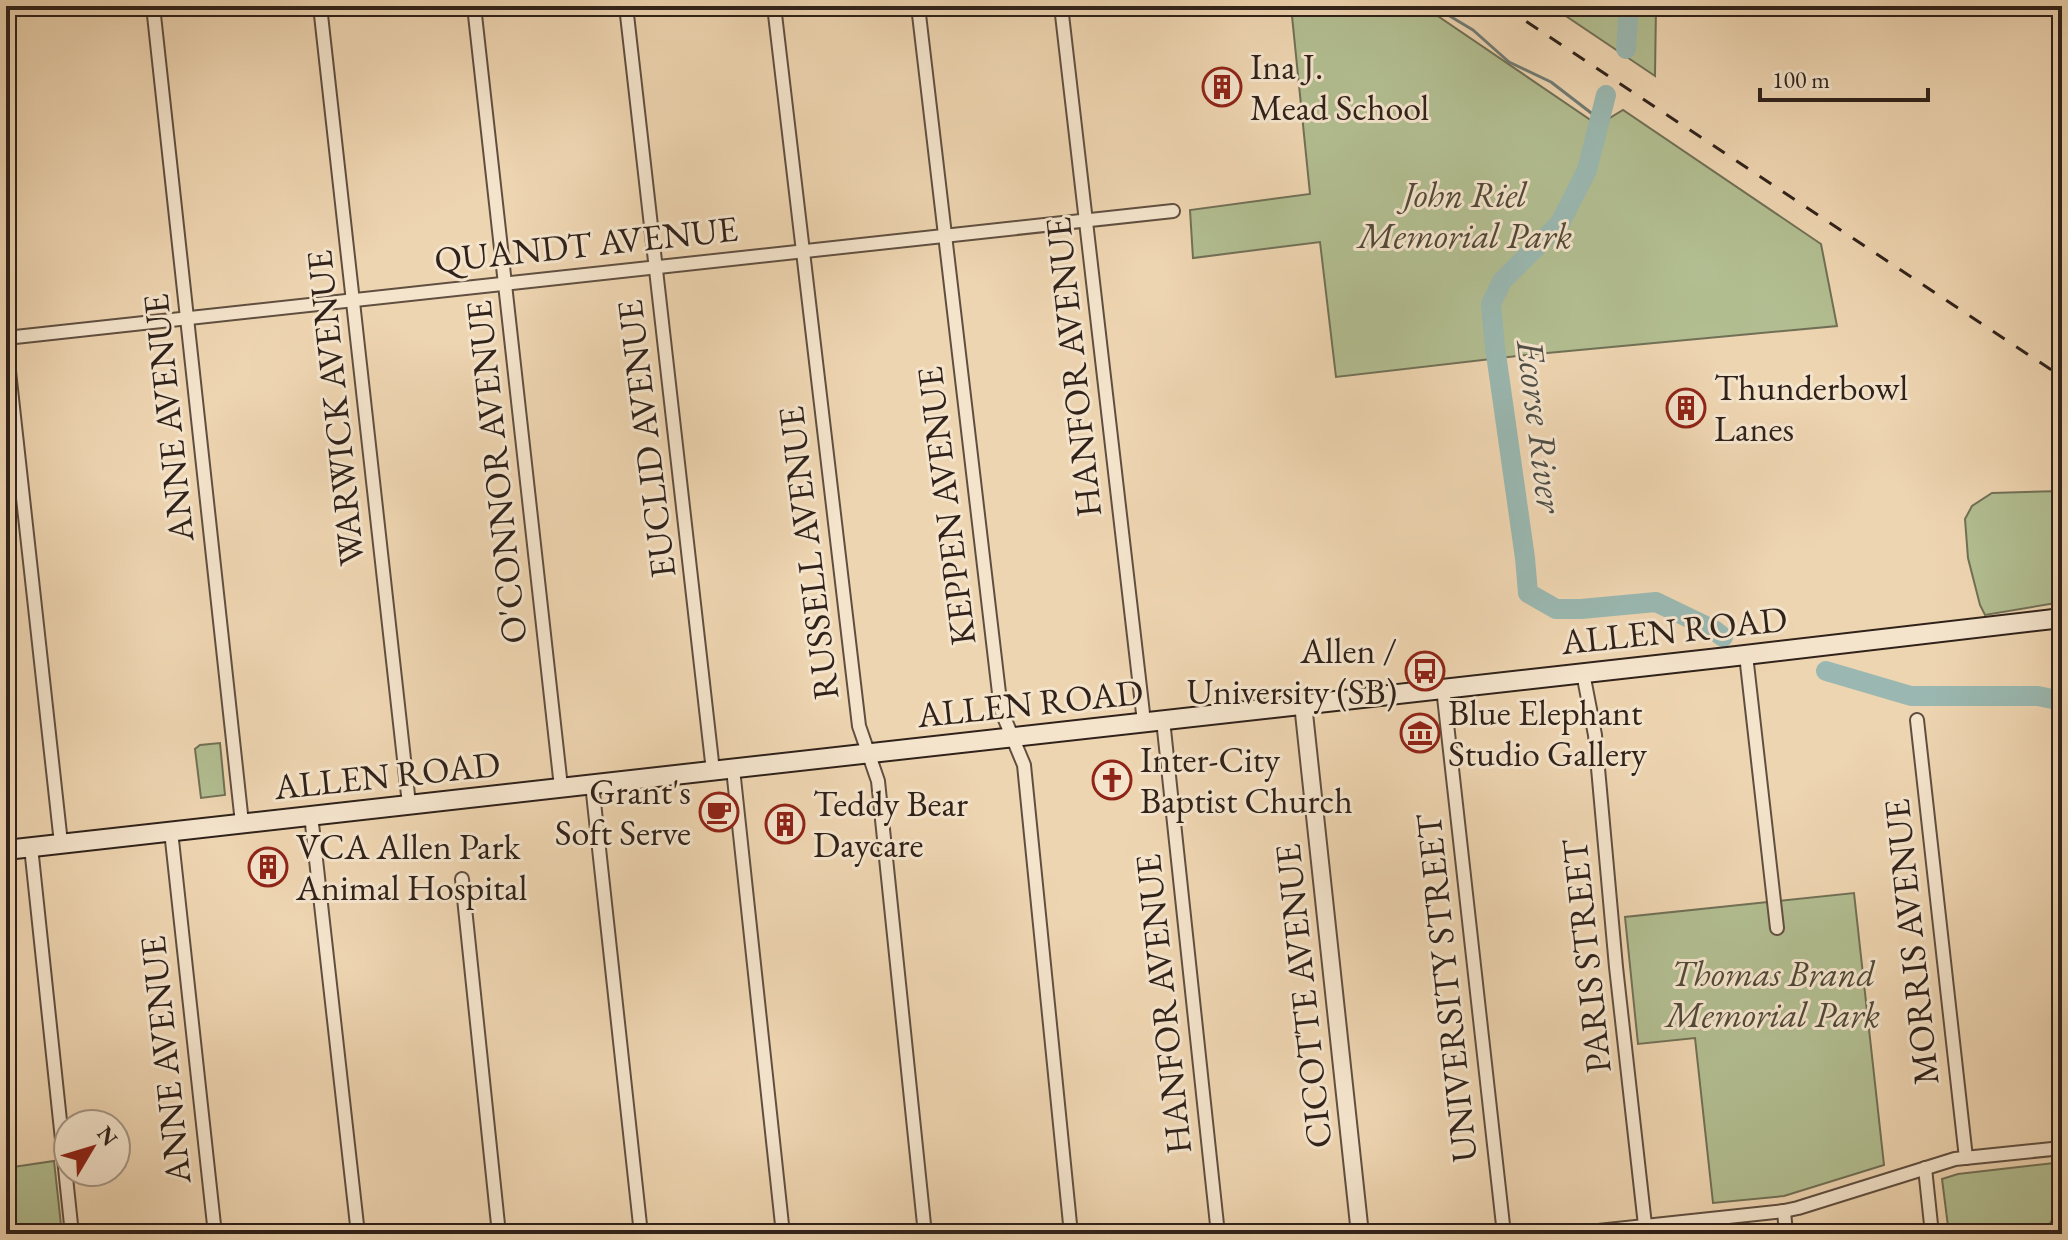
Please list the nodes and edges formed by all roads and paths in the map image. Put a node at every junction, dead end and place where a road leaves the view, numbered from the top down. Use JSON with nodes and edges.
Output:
{"nodes":[{"id":1,"x":153,"y":6,"type":"edge"},
{"id":2,"x":320,"y":6,"type":"edge"},
{"id":3,"x":474,"y":6,"type":"edge"},
{"id":4,"x":626,"y":6,"type":"edge"},
{"id":5,"x":774,"y":6,"type":"edge"},
{"id":6,"x":918,"y":6,"type":"edge"},
{"id":7,"x":1061,"y":6,"type":"edge"},
{"id":8,"x":1173,"y":211,"type":"dead end"},
{"id":9,"x":1087,"y":221,"type":"junction"},
{"id":10,"x":944,"y":235,"type":"junction"},
{"id":11,"x":802,"y":251,"type":"junction"},
{"id":12,"x":657,"y":268,"type":"junction"},
{"id":13,"x":505,"y":284,"type":"junction"},
{"id":14,"x":352,"y":299,"type":"junction"},
{"id":15,"x":186,"y":318,"type":"junction"},
{"id":16,"x":6,"y":341,"type":"edge"},
{"id":17,"x":2062,"y":618,"type":"edge"},
{"id":18,"x":1746,"y":655,"type":"junction"},
{"id":19,"x":1583,"y":673,"type":"junction"},
{"id":20,"x":1443,"y":688,"type":"junction"},
{"id":21,"x":1303,"y":704,"type":"junction"},
{"id":22,"x":1917,"y":720,"type":"dead end"},
{"id":23,"x":1153,"y":721,"type":"junction"},
{"id":24,"x":1012,"y":737,"type":"junction"},
{"id":25,"x":869,"y":753,"type":"junction"},
{"id":26,"x":733,"y":769,"type":"junction"},
{"id":27,"x":713,"y":771,"type":"junction"},
{"id":28,"x":592,"y":784,"type":"junction"},
{"id":29,"x":561,"y":787,"type":"junction"},
{"id":30,"x":409,"y":804,"type":"junction"},
{"id":31,"x":311,"y":815,"type":"junction"},
{"id":32,"x":242,"y":823,"type":"junction"},
{"id":33,"x":171,"y":831,"type":"junction"},
{"id":34,"x":61,"y":843,"type":"junction"},
{"id":35,"x":31,"y":847,"type":"junction"},
{"id":36,"x":6,"y":850,"type":"edge"},
{"id":37,"x":462,"y":879,"type":"dead end"},
{"id":38,"x":1777,"y":928,"type":"dead end"},
{"id":39,"x":2062,"y":1148,"type":"edge"},
{"id":40,"x":1966,"y":1158,"type":"junction"},
{"id":41,"x":1925,"y":1168,"type":"junction"},
{"id":42,"x":1784,"y":1211,"type":"junction"},
{"id":43,"x":1645,"y":1230,"type":"edge"},
{"id":44,"x":72,"y":1234,"type":"edge"},
{"id":45,"x":215,"y":1234,"type":"edge"},
{"id":46,"x":358,"y":1234,"type":"edge"},
{"id":47,"x":499,"y":1234,"type":"edge"},
{"id":48,"x":641,"y":1234,"type":"edge"},
{"id":49,"x":783,"y":1234,"type":"edge"},
{"id":50,"x":925,"y":1234,"type":"edge"},
{"id":51,"x":1071,"y":1234,"type":"edge"},
{"id":52,"x":1218,"y":1234,"type":"edge"},
{"id":53,"x":1360,"y":1234,"type":"edge"},
{"id":54,"x":1504,"y":1234,"type":"edge"},
{"id":55,"x":1570,"y":1234,"type":"edge"},
{"id":56,"x":1786,"y":1234,"type":"edge"},
{"id":57,"x":1932,"y":1234,"type":"edge"}],
"edges":[{"from":1,"to":15,"type":"street","name":"ANNE AVENUE"},
{"from":2,"to":14,"type":"street","name":"WARWICK AVENUE"},
{"from":3,"to":13,"type":"street","name":"O'CONNOR AVENUE"},
{"from":4,"to":12,"type":"street","name":"EUCLID AVENUE"},
{"from":5,"to":11,"type":"street","name":"RUSSELL AVENUE"},
{"from":6,"to":10,"type":"street","name":"KEPPEN AVENUE"},
{"from":7,"to":9,"type":"street","name":"HANFOR AVENUE"},
{"from":8,"to":9,"type":"street","name":"QUANDT AVENUE"},
{"from":9,"to":10,"type":"street","name":"QUANDT AVENUE"},
{"from":9,"to":23,"type":"street","name":"HANFOR AVENUE"},
{"from":10,"to":11,"type":"street","name":"QUANDT AVENUE"},
{"from":10,"to":24,"type":"street","name":"KEPPEN AVENUE"},
{"from":11,"to":12,"type":"street","name":"QUANDT AVENUE"},
{"from":11,"to":25,"type":"street","name":"RUSSELL AVENUE"},
{"from":12,"to":13,"type":"street","name":"QUANDT AVENUE"},
{"from":12,"to":27,"type":"street","name":"EUCLID AVENUE"},
{"from":13,"to":14,"type":"street","name":"QUANDT AVENUE"},
{"from":13,"to":29,"type":"street","name":"O'CONNOR AVENUE"},
{"from":14,"to":15,"type":"street","name":"QUANDT AVENUE"},
{"from":14,"to":30,"type":"street","name":"WARWICK AVENUE"},
{"from":15,"to":16,"type":"street","name":"QUANDT AVENUE"},
{"from":15,"to":32,"type":"street","name":"ANNE AVENUE"},
{"from":16,"to":34,"type":"street"},
{"from":17,"to":18,"type":"main road","name":"ALLEN ROAD"},
{"from":18,"to":19,"type":"main road","name":"ALLEN ROAD"},
{"from":18,"to":38,"type":"street"},
{"from":19,"to":20,"type":"main road","name":"ALLEN ROAD"},
{"from":19,"to":43,"type":"street","name":"PARIS STREET"},
{"from":20,"to":21,"type":"main road","name":"ALLEN ROAD"},
{"from":20,"to":54,"type":"street","name":"UNIVERSITY STREET"},
{"from":21,"to":23,"type":"main road","name":"ALLEN ROAD"},
{"from":21,"to":53,"type":"street","name":"CICOTTE AVENUE"},
{"from":22,"to":40,"type":"street","name":"MORRIS AVENUE"},
{"from":23,"to":24,"type":"main road","name":"ALLEN ROAD"},
{"from":23,"to":52,"type":"street","name":"HANFOR AVENUE"},
{"from":24,"to":25,"type":"main road","name":"ALLEN ROAD"},
{"from":24,"to":51,"type":"street","name":"KEPPEN AVENUE"},
{"from":25,"to":26,"type":"main road","name":"ALLEN ROAD"},
{"from":25,"to":50,"type":"street","name":"RUSSELL AVENUE"},
{"from":26,"to":27,"type":"main road","name":"ALLEN ROAD"},
{"from":26,"to":49,"type":"street"},
{"from":27,"to":28,"type":"main road","name":"ALLEN ROAD"},
{"from":28,"to":29,"type":"main road","name":"ALLEN ROAD"},
{"from":28,"to":48,"type":"street"},
{"from":29,"to":30,"type":"main road","name":"ALLEN ROAD"},
{"from":30,"to":31,"type":"main road","name":"ALLEN ROAD"},
{"from":31,"to":32,"type":"main road","name":"ALLEN ROAD"},
{"from":31,"to":46,"type":"street"},
{"from":32,"to":33,"type":"main road","name":"ALLEN ROAD"},
{"from":33,"to":34,"type":"main road","name":"ALLEN ROAD"},
{"from":33,"to":45,"type":"street","name":"ANNE AVENUE"},
{"from":34,"to":35,"type":"main road","name":"ALLEN ROAD"},
{"from":35,"to":36,"type":"main road","name":"ALLEN ROAD"},
{"from":35,"to":44,"type":"street"},
{"from":37,"to":47,"type":"street"},
{"from":39,"to":40,"type":"street"},
{"from":40,"to":41,"type":"street"},
{"from":41,"to":42,"type":"street"},
{"from":41,"to":57,"type":"street"},
{"from":42,"to":43,"type":"street"},
{"from":42,"to":56,"type":"street"},
{"from":43,"to":55,"type":"street"}]}
